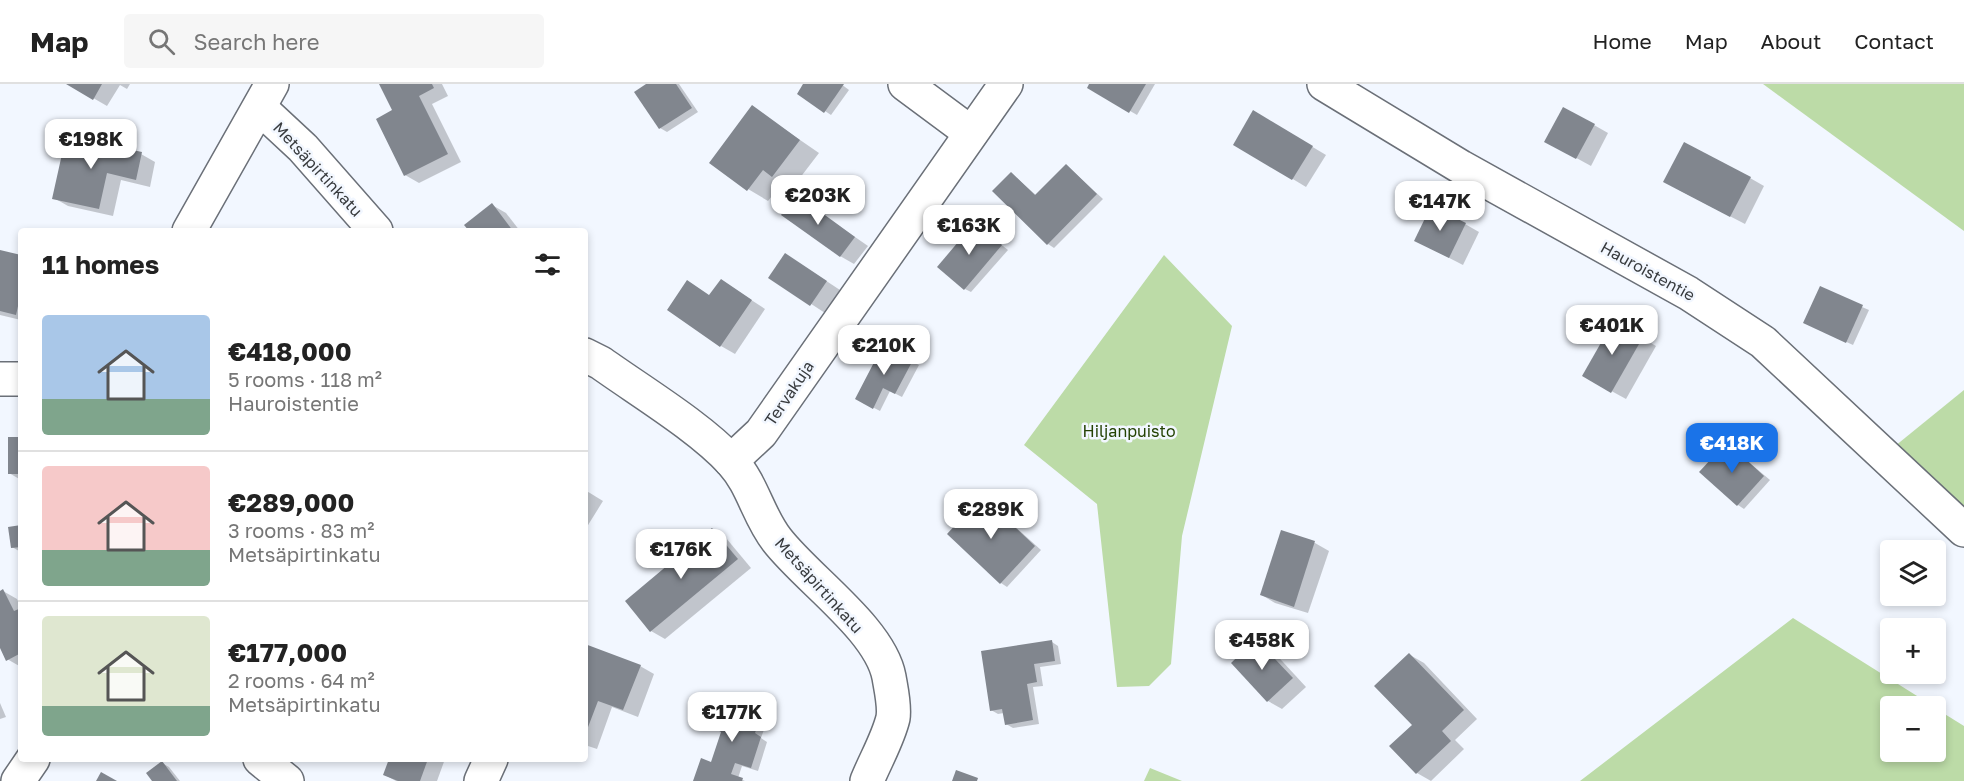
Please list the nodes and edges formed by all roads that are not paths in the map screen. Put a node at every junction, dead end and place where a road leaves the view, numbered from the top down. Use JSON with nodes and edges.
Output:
{"nodes":[{"id":1,"x":905,"y":84,"type":"edge"},
{"id":2,"x":1006,"y":84,"type":"edge"},
{"id":3,"x":1324,"y":84,"type":"edge"},
{"id":4,"x":266,"y":96,"type":"edge"},
{"id":5,"x":971,"y":133,"type":"junction"},
{"id":6,"x":191,"y":228,"type":"edge"},
{"id":7,"x":373,"y":228,"type":"edge"},
{"id":8,"x":588,"y":357,"type":"edge"},
{"id":9,"x":0,"y":379,"type":"edge"},
{"id":10,"x":18,"y":379,"type":"edge"},
{"id":11,"x":731,"y":461,"type":"junction"},
{"id":12,"x":1964,"y":530,"type":"edge"},
{"id":13,"x":31,"y":762,"type":"edge"},
{"id":14,"x":264,"y":762,"type":"edge"},
{"id":15,"x":18,"y":781,"type":"edge"},
{"id":16,"x":286,"y":781,"type":"edge"},
{"id":17,"x":867,"y":781,"type":"edge"}],
"edges":[{"from":1,"to":5,"type":"street"},
{"from":2,"to":5,"type":"street","name":"Tervakuja"},
{"from":3,"to":12,"type":"street","name":"Hauroistentie"},
{"from":4,"to":6,"type":"street"},
{"from":4,"to":7,"type":"street","name":"Metsäpirtinkatu"},
{"from":5,"to":11,"type":"street","name":"Tervakuja"},
{"from":8,"to":11,"type":"street","name":"Metsäpirtinkatu"},
{"from":9,"to":10,"type":"street"},
{"from":11,"to":17,"type":"street","name":"Metsäpirtinkatu"},
{"from":13,"to":15,"type":"street"},
{"from":14,"to":16,"type":"street"}]}
